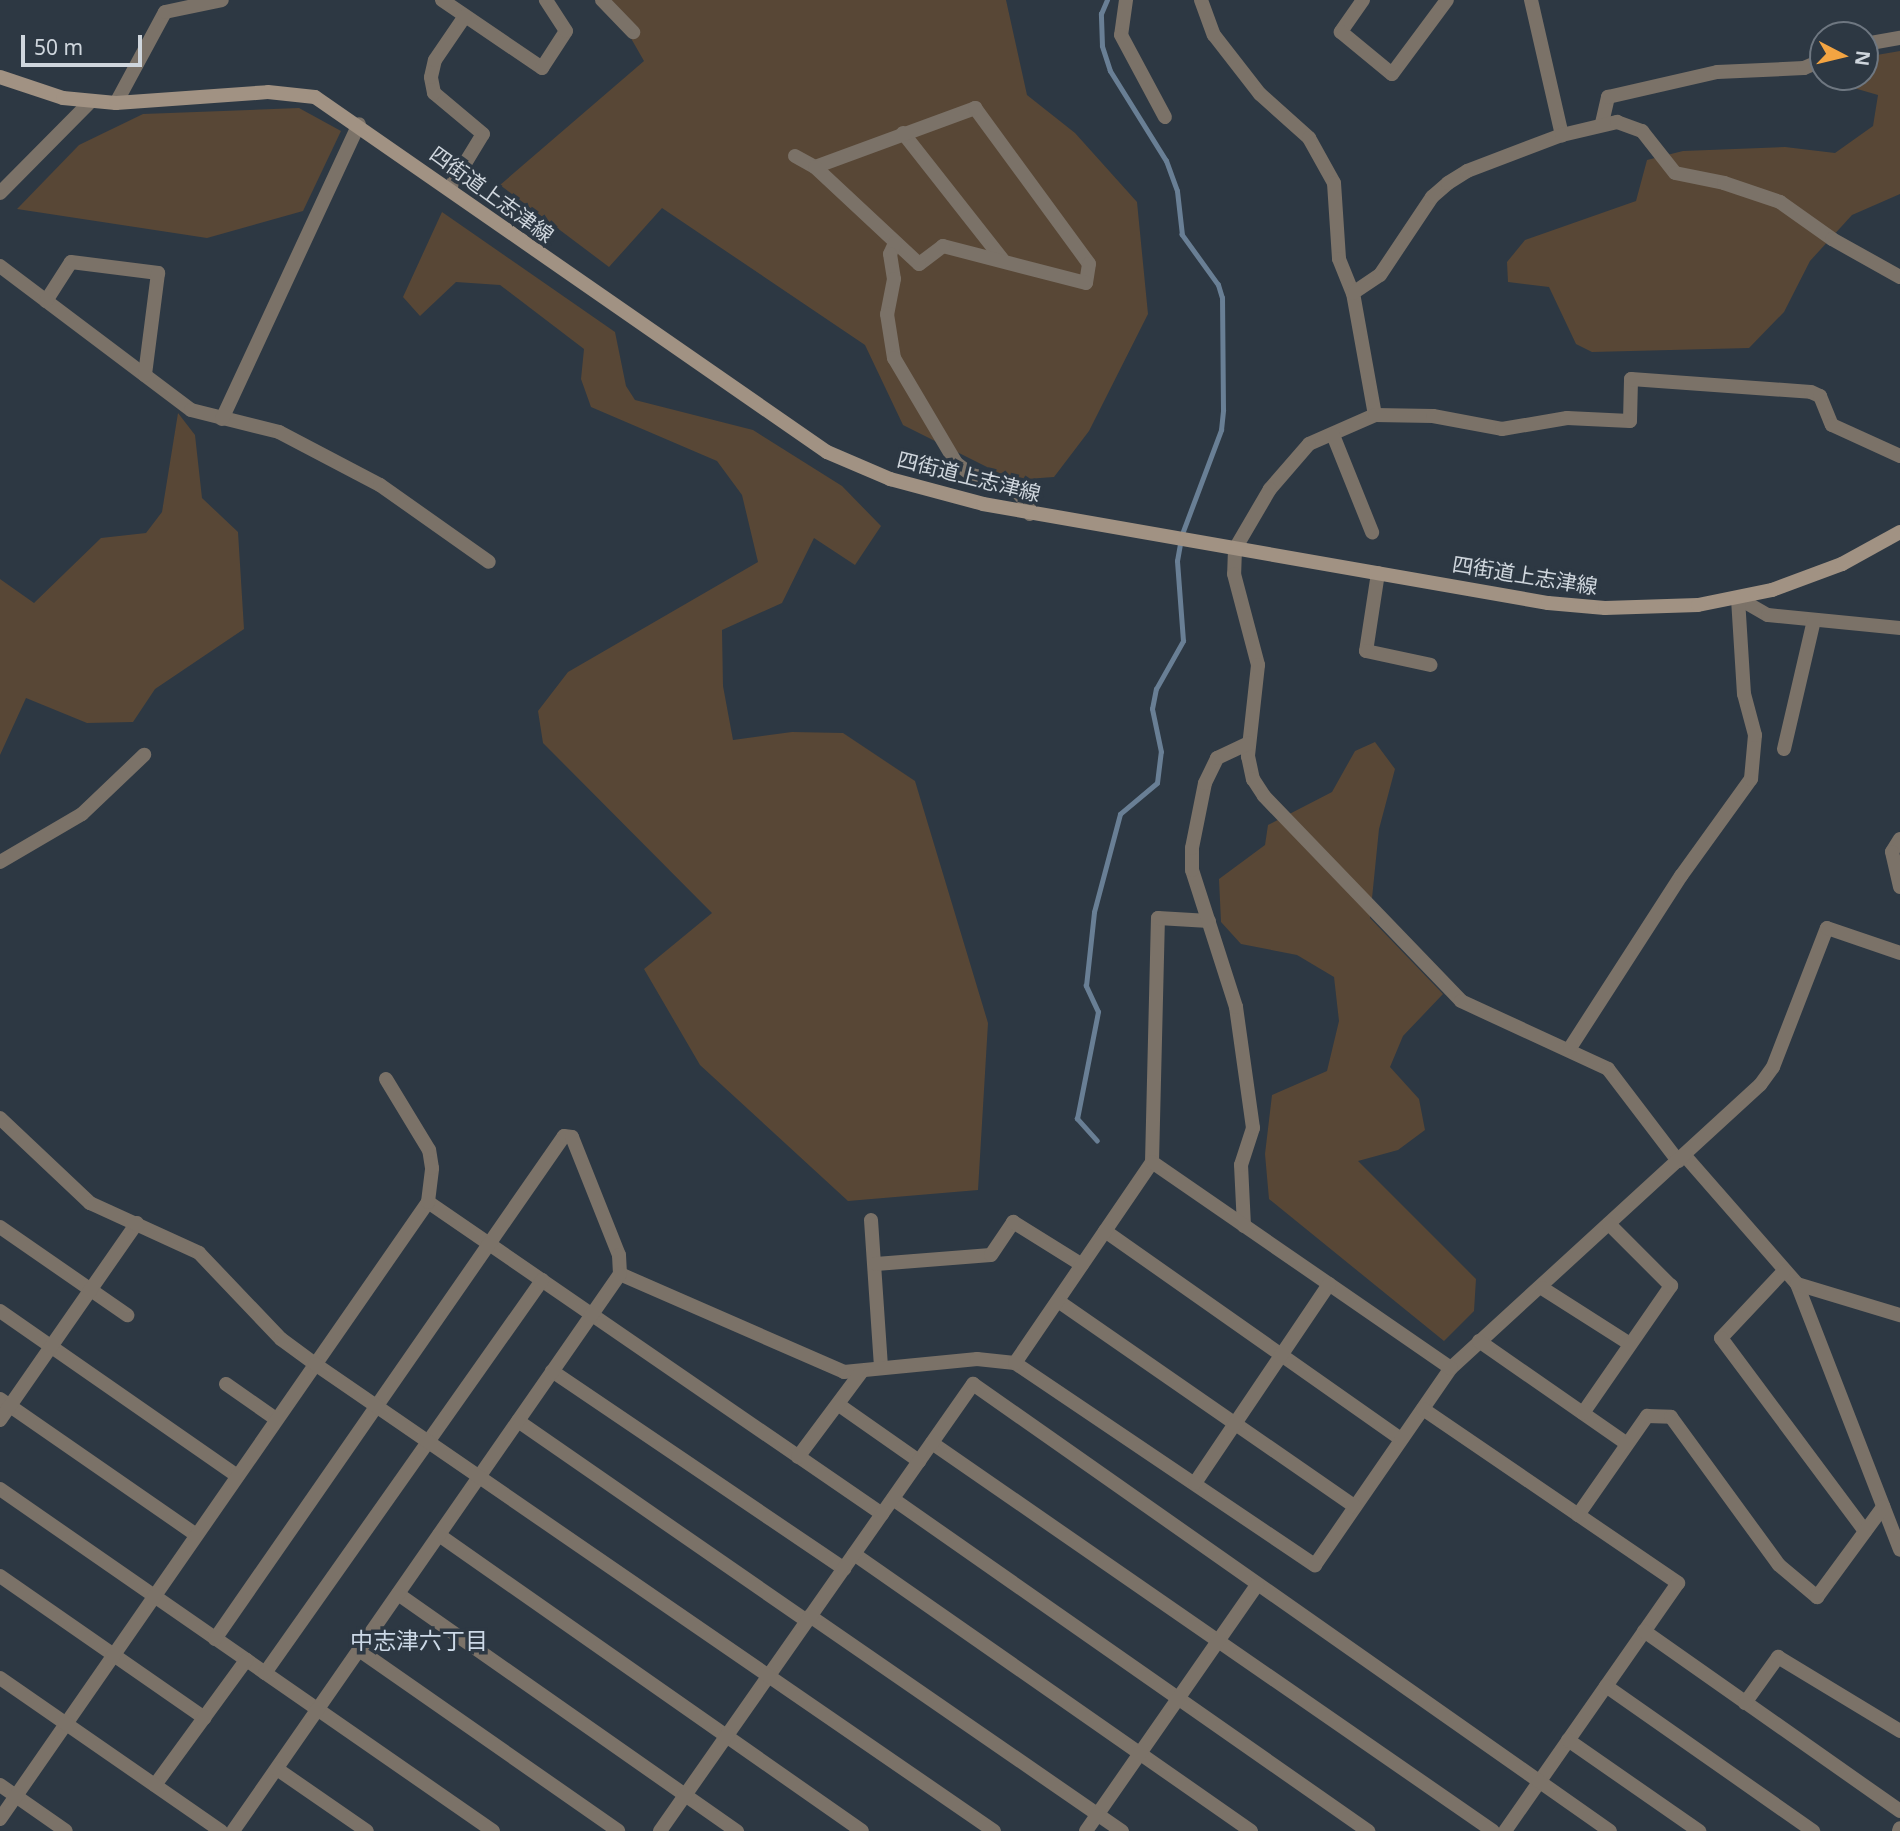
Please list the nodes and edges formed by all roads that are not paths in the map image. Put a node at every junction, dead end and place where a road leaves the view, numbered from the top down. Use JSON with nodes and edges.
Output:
{"nodes":[{"id":1,"x":222,"y":0,"type":"edge"},
{"id":2,"x":442,"y":0,"type":"edge"},
{"id":3,"x":546,"y":0,"type":"edge"},
{"id":4,"x":602,"y":0,"type":"edge"},
{"id":5,"x":1126,"y":0,"type":"edge"},
{"id":6,"x":1201,"y":0,"type":"edge"},
{"id":7,"x":1363,"y":0,"type":"edge"},
{"id":8,"x":1447,"y":0,"type":"edge"},
{"id":9,"x":1531,"y":0,"type":"edge"},
{"id":10,"x":465,"y":16,"type":"junction"},
{"id":11,"x":633,"y":32,"type":"dead end"},
{"id":12,"x":1900,"y":38,"type":"edge"},
{"id":13,"x":1879,"y":42,"type":"edge"},
{"id":14,"x":1809,"y":66,"type":"edge"},
{"id":15,"x":0,"y":77,"type":"edge"},
{"id":16,"x":91,"y":101,"type":"junction"},
{"id":17,"x":116,"y":103,"type":"junction"},
{"id":18,"x":1165,"y":117,"type":"dead end"},
{"id":19,"x":1602,"y":123,"type":"junction"},
{"id":20,"x":359,"y":124,"type":"junction"},
{"id":21,"x":903,"y":133,"type":"junction"},
{"id":22,"x":1562,"y":135,"type":"junction"},
{"id":23,"x":794,"y":156,"type":"dead end"},
{"id":24,"x":815,"y":167,"type":"junction"},
{"id":25,"x":450,"y":188,"type":"junction"},
{"id":26,"x":0,"y":193,"type":"edge"},
{"id":27,"x":895,"y":243,"type":"junction"},
{"id":28,"x":1002,"y":259,"type":"junction"},
{"id":29,"x":0,"y":266,"type":"edge"},
{"id":30,"x":1900,"y":277,"type":"edge"},
{"id":31,"x":1353,"y":293,"type":"junction"},
{"id":32,"x":46,"y":301,"type":"junction"},
{"id":33,"x":145,"y":375,"type":"junction"},
{"id":34,"x":1375,"y":415,"type":"junction"},
{"id":35,"x":222,"y":419,"type":"junction"},
{"id":36,"x":1333,"y":435,"type":"junction"},
{"id":37,"x":1900,"y":456,"type":"edge"},
{"id":38,"x":1030,"y":514,"type":"junction"},
{"id":39,"x":1373,"y":532,"type":"dead end"},
{"id":40,"x":1900,"y":532,"type":"edge"},
{"id":41,"x":1235,"y":549,"type":"junction"},
{"id":42,"x":489,"y":562,"type":"dead end"},
{"id":43,"x":1378,"y":573,"type":"junction"},
{"id":44,"x":1738,"y":598,"type":"junction"},
{"id":45,"x":1814,"y":620,"type":"junction"},
{"id":46,"x":1900,"y":628,"type":"edge"},
{"id":47,"x":1431,"y":666,"type":"dead end"},
{"id":48,"x":1249,"y":743,"type":"junction"},
{"id":49,"x":1784,"y":748,"type":"dead end"},
{"id":50,"x":144,"y":755,"type":"dead end"},
{"id":51,"x":1900,"y":839,"type":"edge"},
{"id":52,"x":0,"y":862,"type":"edge"},
{"id":53,"x":1900,"y":887,"type":"edge"},
{"id":54,"x":1209,"y":921,"type":"junction"},
{"id":55,"x":1896,"y":946,"type":"edge"},
{"id":56,"x":1570,"y":1048,"type":"junction"},
{"id":57,"x":386,"y":1079,"type":"dead end"},
{"id":58,"x":0,"y":1118,"type":"edge"},
{"id":59,"x":1682,"y":1159,"type":"junction"},
{"id":60,"x":1152,"y":1162,"type":"junction"},
{"id":61,"x":428,"y":1202,"type":"junction"},
{"id":62,"x":872,"y":1220,"type":"dead end"},
{"id":63,"x":137,"y":1223,"type":"junction"},
{"id":64,"x":1608,"y":1224,"type":"junction"},
{"id":65,"x":1244,"y":1226,"type":"junction"},
{"id":66,"x":0,"y":1227,"type":"edge"},
{"id":67,"x":1105,"y":1231,"type":"junction"},
{"id":68,"x":489,"y":1244,"type":"junction"},
{"id":69,"x":876,"y":1265,"type":"junction"},
{"id":70,"x":1083,"y":1265,"type":"junction"},
{"id":71,"x":1784,"y":1271,"type":"junction"},
{"id":72,"x":620,"y":1274,"type":"junction"},
{"id":73,"x":542,"y":1280,"type":"junction"},
{"id":74,"x":1329,"y":1284,"type":"junction"},
{"id":75,"x":1797,"y":1284,"type":"junction"},
{"id":76,"x":1542,"y":1288,"type":"junction"},
{"id":77,"x":90,"y":1289,"type":"junction"},
{"id":78,"x":1058,"y":1301,"type":"junction"},
{"id":79,"x":0,"y":1311,"type":"edge"},
{"id":80,"x":592,"y":1314,"type":"junction"},
{"id":81,"x":127,"y":1315,"type":"dead end"},
{"id":82,"x":1900,"y":1315,"type":"edge"},
{"id":83,"x":1479,"y":1341,"type":"junction"},
{"id":84,"x":1629,"y":1344,"type":"junction"},
{"id":85,"x":51,"y":1346,"type":"junction"},
{"id":86,"x":1280,"y":1357,"type":"junction"},
{"id":87,"x":1015,"y":1363,"type":"junction"},
{"id":88,"x":315,"y":1364,"type":"junction"},
{"id":89,"x":881,"y":1368,"type":"junction"},
{"id":90,"x":1451,"y":1368,"type":"junction"},
{"id":91,"x":552,"y":1371,"type":"junction"},
{"id":92,"x":862,"y":1371,"type":"junction"},
{"id":93,"x":226,"y":1384,"type":"dead end"},
{"id":94,"x":5,"y":1402,"type":"edge"},
{"id":95,"x":376,"y":1405,"type":"junction"},
{"id":96,"x":839,"y":1405,"type":"junction"},
{"id":97,"x":1423,"y":1409,"type":"junction"},
{"id":98,"x":1583,"y":1413,"type":"junction"},
{"id":99,"x":276,"y":1419,"type":"junction"},
{"id":100,"x":0,"y":1420,"type":"edge"},
{"id":101,"x":517,"y":1421,"type":"junction"},
{"id":102,"x":1233,"y":1423,"type":"junction"},
{"id":103,"x":1401,"y":1439,"type":"junction"},
{"id":104,"x":429,"y":1441,"type":"junction"},
{"id":105,"x":932,"y":1443,"type":"junction"},
{"id":106,"x":1627,"y":1444,"type":"junction"},
{"id":107,"x":798,"y":1457,"type":"junction"},
{"id":108,"x":919,"y":1461,"type":"junction"},
{"id":109,"x":237,"y":1475,"type":"junction"},
{"id":110,"x":480,"y":1475,"type":"junction"},
{"id":111,"x":1195,"y":1483,"type":"junction"},
{"id":112,"x":0,"y":1489,"type":"edge"},
{"id":113,"x":893,"y":1499,"type":"junction"},
{"id":114,"x":1355,"y":1507,"type":"junction"},
{"id":115,"x":1883,"y":1507,"type":"junction"},
{"id":116,"x":882,"y":1514,"type":"junction"},
{"id":117,"x":1578,"y":1515,"type":"junction"},
{"id":118,"x":1865,"y":1531,"type":"junction"},
{"id":119,"x":195,"y":1534,"type":"junction"},
{"id":120,"x":439,"y":1535,"type":"junction"},
{"id":121,"x":1900,"y":1550,"type":"edge"},
{"id":122,"x":854,"y":1554,"type":"junction"},
{"id":123,"x":844,"y":1569,"type":"junction"},
{"id":124,"x":0,"y":1576,"type":"edge"},
{"id":125,"x":1257,"y":1585,"type":"junction"},
{"id":126,"x":398,"y":1594,"type":"junction"},
{"id":127,"x":154,"y":1596,"type":"junction"},
{"id":128,"x":809,"y":1619,"type":"junction"},
{"id":129,"x":1644,"y":1631,"type":"junction"},
{"id":130,"x":215,"y":1639,"type":"junction"},
{"id":131,"x":1218,"y":1642,"type":"junction"},
{"id":132,"x":359,"y":1650,"type":"junction"},
{"id":133,"x":113,"y":1654,"type":"junction"},
{"id":134,"x":246,"y":1660,"type":"junction"},
{"id":135,"x":265,"y":1673,"type":"junction"},
{"id":136,"x":770,"y":1674,"type":"junction"},
{"id":137,"x":0,"y":1678,"type":"edge"},
{"id":138,"x":1606,"y":1686,"type":"junction"},
{"id":139,"x":1178,"y":1698,"type":"junction"},
{"id":140,"x":1745,"y":1703,"type":"junction"},
{"id":141,"x":317,"y":1710,"type":"junction"},
{"id":142,"x":204,"y":1718,"type":"junction"},
{"id":143,"x":66,"y":1724,"type":"junction"},
{"id":144,"x":1899,"y":1728,"type":"edge"},
{"id":145,"x":726,"y":1737,"type":"junction"},
{"id":146,"x":1568,"y":1740,"type":"junction"},
{"id":147,"x":1140,"y":1754,"type":"junction"},
{"id":148,"x":277,"y":1769,"type":"junction"},
{"id":149,"x":1539,"y":1781,"type":"junction"},
{"id":150,"x":0,"y":1785,"type":"edge"},
{"id":151,"x":155,"y":1785,"type":"junction"},
{"id":152,"x":16,"y":1796,"type":"junction"},
{"id":153,"x":685,"y":1796,"type":"junction"},
{"id":154,"x":1900,"y":1811,"type":"edge"},
{"id":155,"x":1098,"y":1814,"type":"junction"},
{"id":156,"x":0,"y":1819,"type":"edge"},
{"id":157,"x":66,"y":1831,"type":"edge"},
{"id":158,"x":221,"y":1831,"type":"edge"},
{"id":159,"x":233,"y":1831,"type":"edge"},
{"id":160,"x":367,"y":1831,"type":"edge"},
{"id":161,"x":493,"y":1831,"type":"edge"},
{"id":162,"x":618,"y":1831,"type":"edge"},
{"id":163,"x":660,"y":1831,"type":"edge"},
{"id":164,"x":737,"y":1831,"type":"edge"},
{"id":165,"x":862,"y":1831,"type":"edge"},
{"id":166,"x":994,"y":1831,"type":"edge"},
{"id":167,"x":1086,"y":1831,"type":"edge"},
{"id":168,"x":1122,"y":1831,"type":"edge"},
{"id":169,"x":1251,"y":1831,"type":"edge"},
{"id":170,"x":1368,"y":1831,"type":"edge"},
{"id":171,"x":1493,"y":1831,"type":"edge"},
{"id":172,"x":1505,"y":1831,"type":"edge"},
{"id":173,"x":1611,"y":1831,"type":"edge"},
{"id":174,"x":1699,"y":1831,"type":"edge"},
{"id":175,"x":1813,"y":1831,"type":"edge"}],
"edges":[{"from":1,"to":17,"type":"street"},
{"from":2,"to":10,"type":"street"},
{"from":3,"to":10,"type":"street"},
{"from":4,"to":11,"type":"street"},
{"from":5,"to":18,"type":"street"},
{"from":6,"to":31,"type":"street"},
{"from":7,"to":8,"type":"street"},
{"from":9,"to":22,"type":"street"},
{"from":10,"to":25,"type":"street"},
{"from":12,"to":13,"type":"street"},
{"from":14,"to":19,"type":"street"},
{"from":15,"to":16,"type":"main road","name":"四街道上志津線"},
{"from":16,"to":17,"type":"main road","name":"四街道上志津線"},
{"from":16,"to":26,"type":"street"},
{"from":17,"to":20,"type":"main road","name":"四街道上志津線"},
{"from":19,"to":22,"type":"street"},
{"from":19,"to":30,"type":"street"},
{"from":20,"to":25,"type":"main road","name":"四街道上志津線"},
{"from":20,"to":35,"type":"street"},
{"from":21,"to":24,"type":"street"},
{"from":21,"to":28,"type":"street"},
{"from":21,"to":28,"type":"street"},
{"from":22,"to":31,"type":"street"},
{"from":23,"to":24,"type":"street"},
{"from":24,"to":27,"type":"street"},
{"from":25,"to":38,"type":"main road","name":"四街道上志津線"},
{"from":27,"to":28,"type":"street"},
{"from":27,"to":38,"type":"street"},
{"from":29,"to":32,"type":"street"},
{"from":31,"to":34,"type":"street"},
{"from":32,"to":33,"type":"street"},
{"from":32,"to":33,"type":"street"},
{"from":33,"to":35,"type":"street"},
{"from":34,"to":36,"type":"street"},
{"from":34,"to":37,"type":"street"},
{"from":35,"to":42,"type":"street"},
{"from":36,"to":39,"type":"street"},
{"from":36,"to":41,"type":"street"},
{"from":38,"to":41,"type":"main road","name":"四街道上志津線"},
{"from":40,"to":44,"type":"main road","name":"四街道上志津線"},
{"from":41,"to":43,"type":"main road","name":"四街道上志津線"},
{"from":41,"to":48,"type":"street"},
{"from":43,"to":44,"type":"main road","name":"四街道上志津線"},
{"from":43,"to":47,"type":"street"},
{"from":44,"to":45,"type":"street"},
{"from":44,"to":56,"type":"street"},
{"from":45,"to":46,"type":"street"},
{"from":45,"to":49,"type":"street"},
{"from":48,"to":54,"type":"street"},
{"from":48,"to":56,"type":"street"},
{"from":50,"to":52,"type":"street"},
{"from":51,"to":53,"type":"street"},
{"from":54,"to":60,"type":"street"},
{"from":54,"to":65,"type":"street"},
{"from":55,"to":59,"type":"street"},
{"from":56,"to":59,"type":"street"},
{"from":57,"to":61,"type":"street"},
{"from":58,"to":63,"type":"street"},
{"from":59,"to":64,"type":"street"},
{"from":59,"to":71,"type":"street"},
{"from":60,"to":65,"type":"street"},
{"from":60,"to":67,"type":"street"},
{"from":61,"to":68,"type":"street"},
{"from":61,"to":88,"type":"street"},
{"from":62,"to":69,"type":"street"},
{"from":63,"to":77,"type":"street"},
{"from":63,"to":88,"type":"street"},
{"from":64,"to":76,"type":"street"},
{"from":64,"to":84,"type":"street"},
{"from":65,"to":74,"type":"street"},
{"from":66,"to":77,"type":"street"},
{"from":67,"to":70,"type":"street"},
{"from":67,"to":86,"type":"street"},
{"from":68,"to":72,"type":"street"},
{"from":68,"to":73,"type":"street"},
{"from":68,"to":95,"type":"street"},
{"from":69,"to":70,"type":"street"},
{"from":69,"to":89,"type":"street"},
{"from":70,"to":78,"type":"street"},
{"from":71,"to":75,"type":"street"},
{"from":71,"to":118,"type":"street"},
{"from":72,"to":80,"type":"street"},
{"from":72,"to":92,"type":"street"},
{"from":73,"to":80,"type":"street"},
{"from":73,"to":104,"type":"street"},
{"from":74,"to":86,"type":"street"},
{"from":74,"to":90,"type":"street"},
{"from":75,"to":82,"type":"street"},
{"from":75,"to":115,"type":"street"},
{"from":76,"to":83,"type":"street"},
{"from":76,"to":84,"type":"street"},
{"from":77,"to":81,"type":"street"},
{"from":77,"to":85,"type":"street"},
{"from":78,"to":87,"type":"street"},
{"from":78,"to":102,"type":"street"},
{"from":79,"to":85,"type":"street"},
{"from":80,"to":91,"type":"street"},
{"from":80,"to":107,"type":"street"},
{"from":83,"to":90,"type":"street"},
{"from":83,"to":98,"type":"street"},
{"from":84,"to":98,"type":"street"},
{"from":85,"to":94,"type":"street"},
{"from":85,"to":109,"type":"street"},
{"from":86,"to":102,"type":"street"},
{"from":86,"to":103,"type":"street"},
{"from":87,"to":89,"type":"street"},
{"from":87,"to":111,"type":"street"},
{"from":88,"to":95,"type":"street"},
{"from":88,"to":99,"type":"street"},
{"from":89,"to":92,"type":"street"},
{"from":90,"to":97,"type":"street"},
{"from":91,"to":101,"type":"street"},
{"from":91,"to":123,"type":"street"},
{"from":92,"to":96,"type":"street"},
{"from":93,"to":99,"type":"street"},
{"from":94,"to":100,"type":"street"},
{"from":94,"to":119,"type":"street"},
{"from":95,"to":104,"type":"street"},
{"from":95,"to":130,"type":"street"},
{"from":96,"to":107,"type":"street"},
{"from":96,"to":108,"type":"street"},
{"from":97,"to":103,"type":"street"},
{"from":97,"to":117,"type":"street"},
{"from":98,"to":106,"type":"street"},
{"from":99,"to":109,"type":"street"},
{"from":101,"to":110,"type":"street"},
{"from":101,"to":128,"type":"street"},
{"from":102,"to":111,"type":"street"},
{"from":102,"to":114,"type":"street"},
{"from":103,"to":114,"type":"street"},
{"from":104,"to":110,"type":"street"},
{"from":104,"to":135,"type":"street"},
{"from":105,"to":108,"type":"street"},
{"from":105,"to":125,"type":"street"},
{"from":105,"to":131,"type":"street"},
{"from":106,"to":117,"type":"street"},
{"from":106,"to":118,"type":"street"},
{"from":107,"to":116,"type":"street"},
{"from":108,"to":113,"type":"street"},
{"from":109,"to":119,"type":"street"},
{"from":110,"to":120,"type":"street"},
{"from":110,"to":136,"type":"street"},
{"from":111,"to":114,"type":"street"},
{"from":112,"to":127,"type":"street"},
{"from":113,"to":116,"type":"street"},
{"from":113,"to":139,"type":"street"},
{"from":115,"to":118,"type":"street"},
{"from":115,"to":121,"type":"street"},
{"from":116,"to":122,"type":"street"},
{"from":117,"to":129,"type":"street"},
{"from":119,"to":127,"type":"street"},
{"from":120,"to":126,"type":"street"},
{"from":120,"to":145,"type":"street"},
{"from":122,"to":123,"type":"street"},
{"from":122,"to":147,"type":"street"},
{"from":123,"to":128,"type":"street"},
{"from":124,"to":133,"type":"street"},
{"from":125,"to":131,"type":"street"},
{"from":125,"to":149,"type":"street"},
{"from":126,"to":132,"type":"street"},
{"from":126,"to":153,"type":"street"},
{"from":127,"to":130,"type":"street"},
{"from":127,"to":133,"type":"street"},
{"from":128,"to":136,"type":"street"},
{"from":128,"to":155,"type":"street"},
{"from":129,"to":138,"type":"street"},
{"from":129,"to":140,"type":"street"},
{"from":130,"to":134,"type":"street"},
{"from":131,"to":139,"type":"street"},
{"from":131,"to":171,"type":"street"},
{"from":132,"to":141,"type":"street"},
{"from":132,"to":162,"type":"street"},
{"from":133,"to":142,"type":"street"},
{"from":133,"to":143,"type":"street"},
{"from":134,"to":135,"type":"street"},
{"from":134,"to":142,"type":"street"},
{"from":135,"to":141,"type":"street"},
{"from":136,"to":145,"type":"street"},
{"from":136,"to":166,"type":"street"},
{"from":137,"to":143,"type":"street"},
{"from":138,"to":146,"type":"street"},
{"from":138,"to":175,"type":"street"},
{"from":139,"to":147,"type":"street"},
{"from":139,"to":170,"type":"street"},
{"from":140,"to":144,"type":"street"},
{"from":140,"to":154,"type":"street"},
{"from":141,"to":148,"type":"street"},
{"from":141,"to":161,"type":"street"},
{"from":142,"to":151,"type":"street"},
{"from":143,"to":151,"type":"street"},
{"from":143,"to":152,"type":"street"},
{"from":145,"to":153,"type":"street"},
{"from":145,"to":165,"type":"street"},
{"from":146,"to":149,"type":"street"},
{"from":146,"to":174,"type":"street"},
{"from":147,"to":155,"type":"street"},
{"from":147,"to":169,"type":"street"},
{"from":148,"to":159,"type":"street"},
{"from":148,"to":160,"type":"street"},
{"from":149,"to":172,"type":"street"},
{"from":149,"to":173,"type":"street"},
{"from":150,"to":152,"type":"street"},
{"from":151,"to":158,"type":"street"},
{"from":152,"to":156,"type":"street"},
{"from":152,"to":157,"type":"street"},
{"from":153,"to":163,"type":"street"},
{"from":153,"to":164,"type":"street"},
{"from":155,"to":167,"type":"street"},
{"from":155,"to":168,"type":"street"}]}
